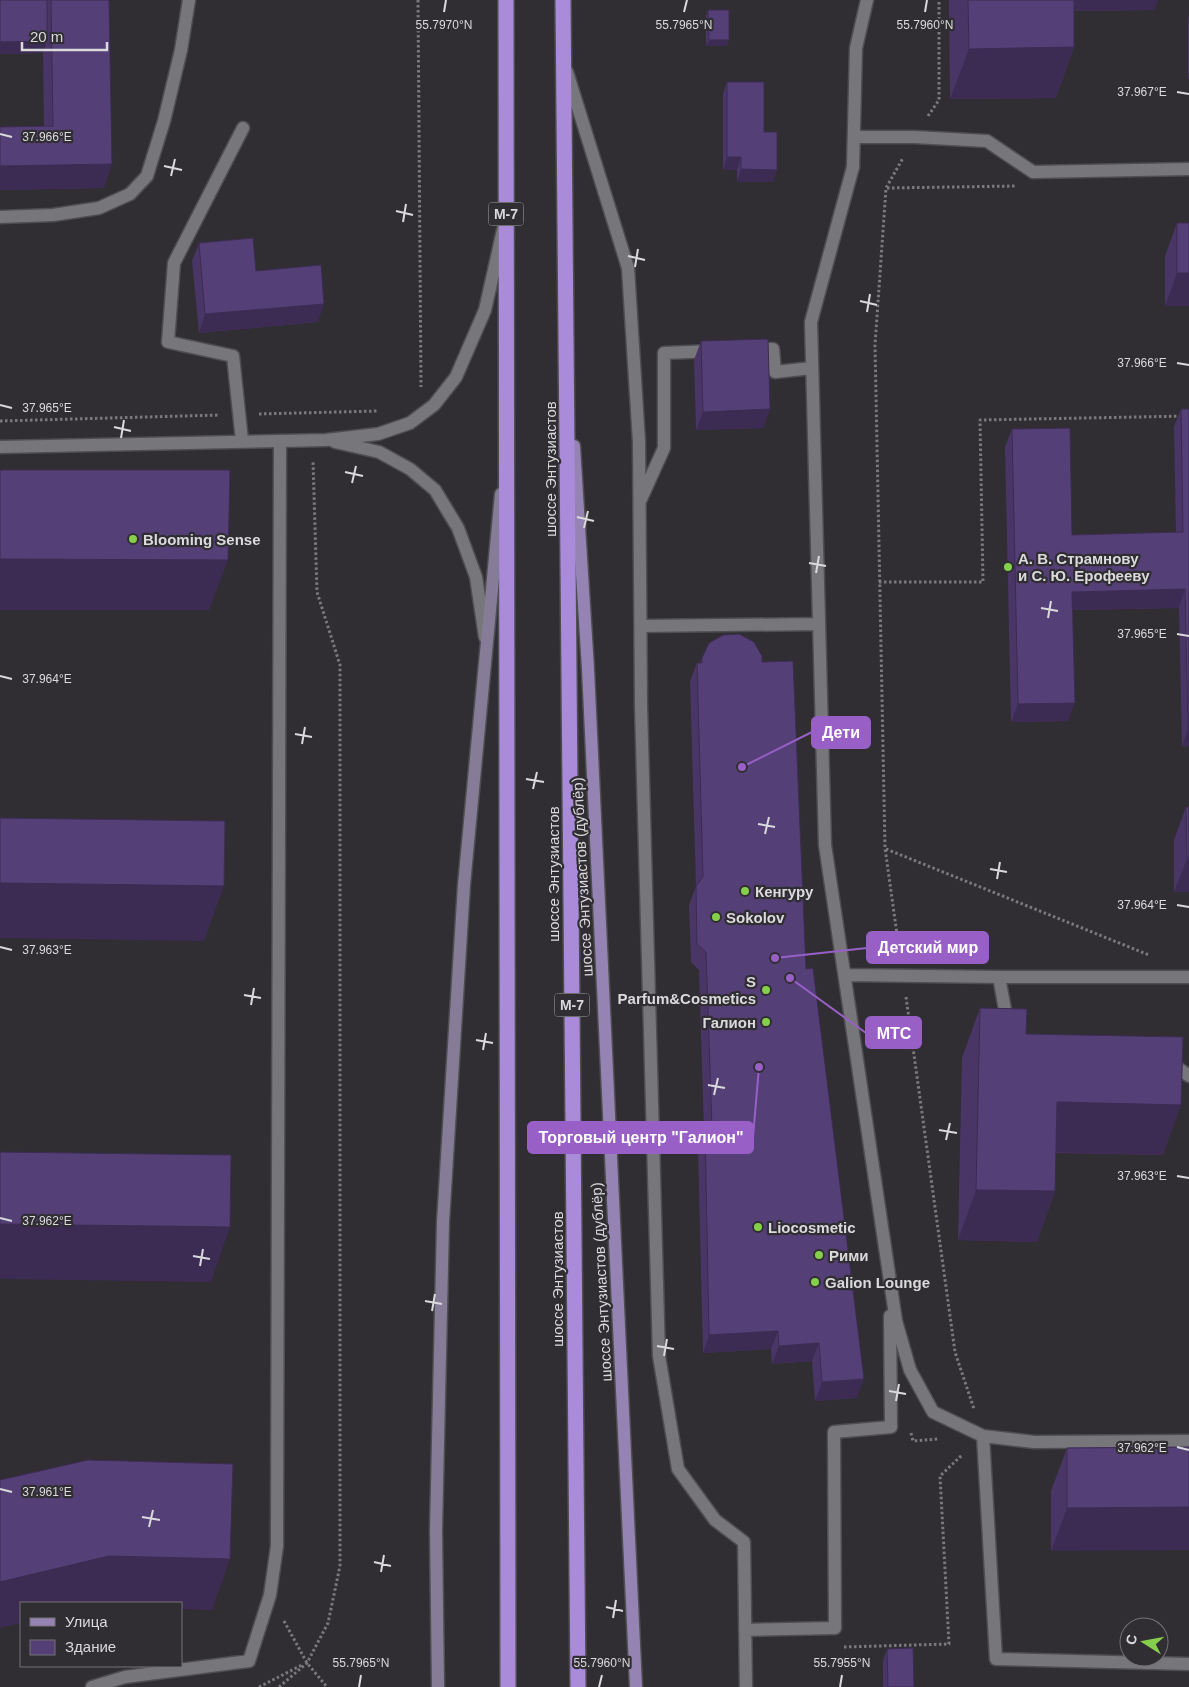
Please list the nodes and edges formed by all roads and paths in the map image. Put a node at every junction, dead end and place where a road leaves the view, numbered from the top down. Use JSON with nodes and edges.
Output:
{"nodes":[{"id":1,"x":189,"y":0,"type":"edge"},
{"id":2,"x":418,"y":0,"type":"edge"},
{"id":3,"x":506,"y":0,"type":"edge"},
{"id":4,"x":563,"y":0,"type":"edge"},
{"id":5,"x":939,"y":0,"type":"edge"},
{"id":6,"x":865,"y":1,"type":"edge"},
{"id":7,"x":564,"y":63,"type":"junction"},
{"id":8,"x":243,"y":128,"type":"dead end"},
{"id":9,"x":854,"y":137,"type":"junction"},
{"id":10,"x":914,"y":137,"type":"junction"},
{"id":11,"x":1189,"y":169,"type":"edge"},
{"id":12,"x":506,"y":214,"type":"junction"},
{"id":13,"x":0,"y":217,"type":"edge"},
{"id":14,"x":566,"y":336,"type":"junction"},
{"id":15,"x":743,"y":350,"type":"edge"},
{"id":16,"x":724,"y":351,"type":"edge"},
{"id":17,"x":812,"y":368,"type":"junction"},
{"id":18,"x":421,"y":390,"type":"dead end"},
{"id":19,"x":385,"y":410,"type":"dead end"},
{"id":20,"x":240,"y":414,"type":"junction"},
{"id":21,"x":1189,"y":416,"type":"edge"},
{"id":22,"x":0,"y":421,"type":"edge"},
{"id":23,"x":507,"y":428,"type":"junction"},
{"id":24,"x":280,"y":440,"type":"junction"},
{"id":25,"x":312,"y":440,"type":"junction"},
{"id":26,"x":326,"y":440,"type":"junction"},
{"id":27,"x":242,"y":442,"type":"junction"},
{"id":28,"x":0,"y":447,"type":"edge"},
{"id":29,"x":639,"y":504,"type":"junction"},
{"id":30,"x":879,"y":582,"type":"junction"},
{"id":31,"x":819,"y":624,"type":"junction"},
{"id":32,"x":640,"y":626,"type":"junction"},
{"id":33,"x":486,"y":644,"type":"junction"},
{"id":34,"x":885,"y":848,"type":"junction"},
{"id":35,"x":1151,"y":956,"type":"dead end"},
{"id":36,"x":844,"y":976,"type":"junction"},
{"id":37,"x":903,"y":976,"type":"junction"},
{"id":38,"x":999,"y":977,"type":"junction"},
{"id":39,"x":1189,"y":977,"type":"edge"},
{"id":40,"x":1010,"y":1036,"type":"edge"},
{"id":41,"x":1151,"y":1062,"type":"edge"},
{"id":42,"x":1189,"y":1076,"type":"edge"},
{"id":43,"x":889,"y":1277,"type":"junction"},
{"id":44,"x":983,"y":1436,"type":"junction"},
{"id":45,"x":1189,"y":1441,"type":"edge"},
{"id":46,"x":940,"y":1476,"type":"dead end"},
{"id":47,"x":270,"y":1595,"type":"junction"},
{"id":48,"x":745,"y":1630,"type":"junction"},
{"id":49,"x":840,"y":1648,"type":"dead end"},
{"id":50,"x":307,"y":1663,"type":"junction"},
{"id":51,"x":1189,"y":1664,"type":"edge"},
{"id":52,"x":92,"y":1687,"type":"edge"},
{"id":53,"x":258,"y":1687,"type":"edge"},
{"id":54,"x":279,"y":1687,"type":"edge"},
{"id":55,"x":327,"y":1687,"type":"edge"},
{"id":56,"x":438,"y":1687,"type":"edge"},
{"id":57,"x":508,"y":1687,"type":"edge"},
{"id":58,"x":578,"y":1687,"type":"edge"},
{"id":59,"x":636,"y":1687,"type":"edge"},
{"id":60,"x":746,"y":1687,"type":"edge"}],
"edges":[{"from":1,"to":13,"type":"street"},
{"from":2,"to":18,"type":"path"},
{"from":3,"to":12,"type":"highway","number":"М-7"},
{"from":4,"to":7,"type":"highway","name":"шоссе Энтузиастов","number":"М-7"},
{"from":5,"to":10,"type":"path"},
{"from":6,"to":9,"type":"street"},
{"from":7,"to":14,"type":"highway","name":"шоссе Энтузиастов","number":"М-7"},
{"from":7,"to":29,"type":"street"},
{"from":8,"to":20,"type":"street"},
{"from":9,"to":10,"type":"street"},
{"from":9,"to":17,"type":"street"},
{"from":10,"to":11,"type":"street"},
{"from":10,"to":30,"type":"path"},
{"from":12,"to":23,"type":"highway","number":"М-7"},
{"from":12,"to":26,"type":"street"},
{"from":14,"to":58,"type":"highway","name":"шоссе Энтузиастов","number":"М-7"},
{"from":14,"to":59,"type":"main road","name":"шоссе Энтузиастов (дублёр)"},
{"from":15,"to":17,"type":"street"},
{"from":16,"to":29,"type":"street"},
{"from":17,"to":31,"type":"street"},
{"from":19,"to":20,"type":"path"},
{"from":20,"to":22,"type":"path"},
{"from":20,"to":27,"type":"street"},
{"from":21,"to":30,"type":"path"},
{"from":23,"to":33,"type":"main road"},
{"from":23,"to":57,"type":"highway","number":"М-7"},
{"from":24,"to":25,"type":"street"},
{"from":24,"to":27,"type":"street"},
{"from":24,"to":47,"type":"street"},
{"from":25,"to":26,"type":"street"},
{"from":25,"to":50,"type":"path"},
{"from":26,"to":33,"type":"street"},
{"from":27,"to":28,"type":"street"},
{"from":29,"to":32,"type":"street"},
{"from":30,"to":34,"type":"path"},
{"from":31,"to":32,"type":"street"},
{"from":31,"to":36,"type":"street"},
{"from":32,"to":48,"type":"street"},
{"from":33,"to":56,"type":"main road"},
{"from":34,"to":35,"type":"path"},
{"from":34,"to":37,"type":"path"},
{"from":36,"to":37,"type":"street"},
{"from":36,"to":43,"type":"street"},
{"from":37,"to":38,"type":"street"},
{"from":37,"to":44,"type":"path"},
{"from":38,"to":39,"type":"street"},
{"from":38,"to":40,"type":"street"},
{"from":41,"to":42,"type":"street"},
{"from":43,"to":44,"type":"street"},
{"from":43,"to":48,"type":"street"},
{"from":44,"to":45,"type":"street"},
{"from":44,"to":51,"type":"street"},
{"from":46,"to":49,"type":"path"},
{"from":47,"to":50,"type":"path"},
{"from":47,"to":52,"type":"street"},
{"from":48,"to":60,"type":"street"},
{"from":50,"to":53,"type":"path"},
{"from":50,"to":54,"type":"path"},
{"from":50,"to":55,"type":"path"}]}
